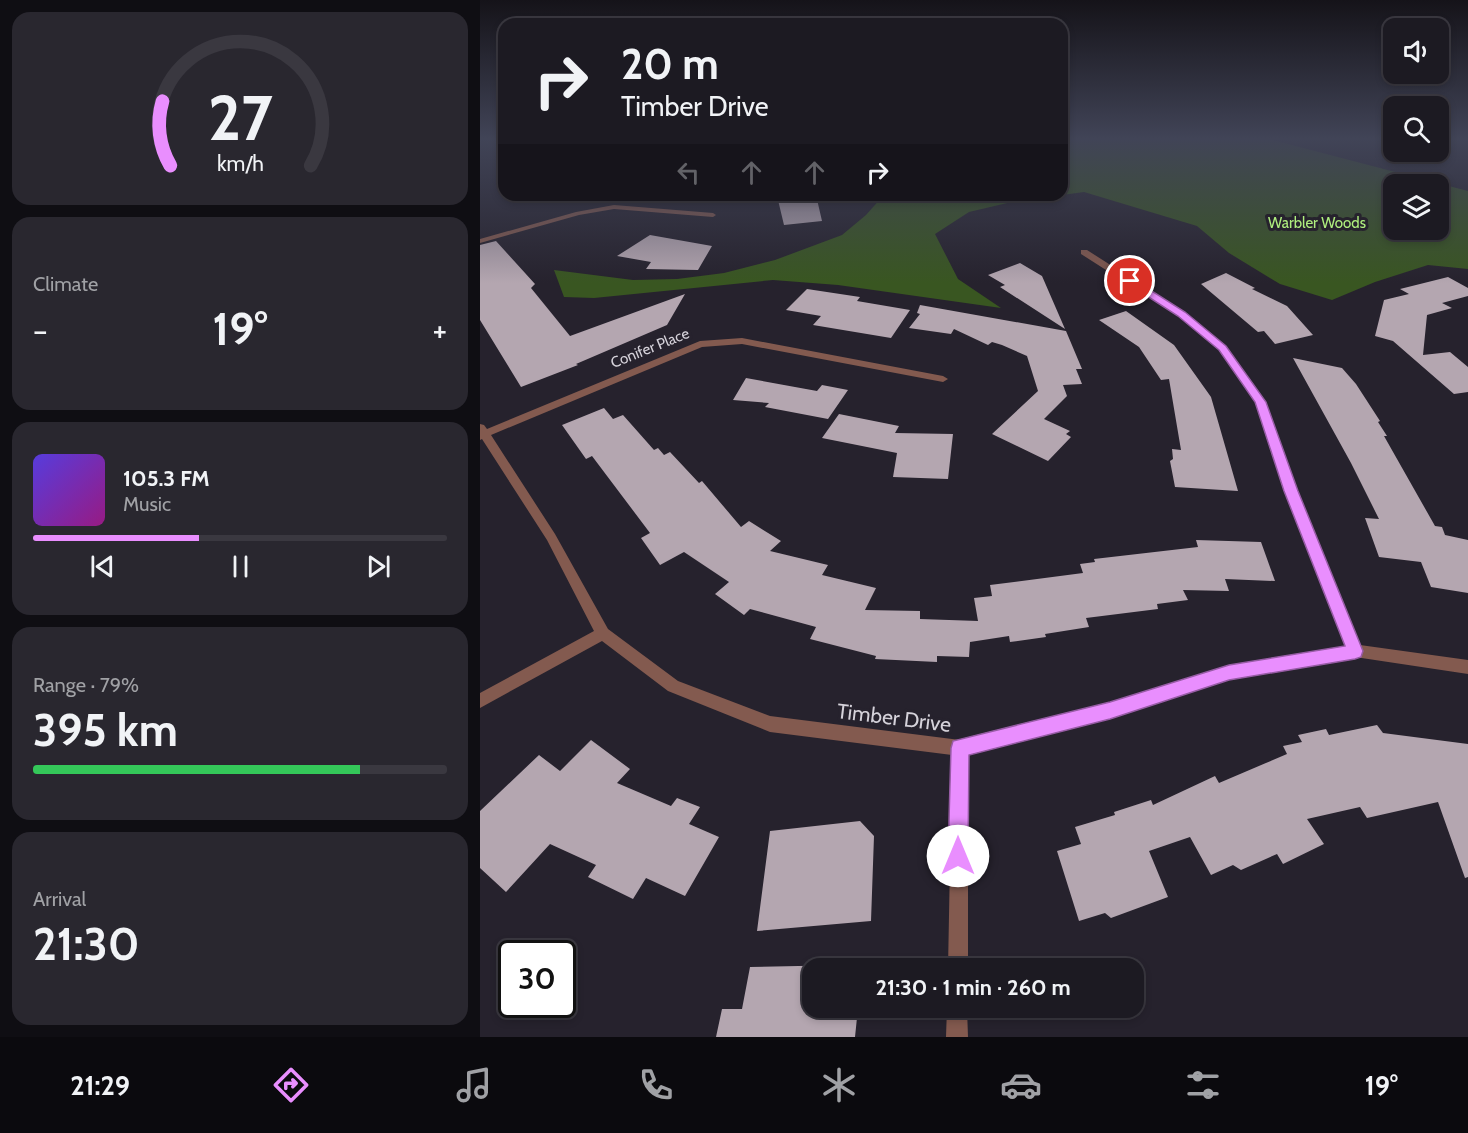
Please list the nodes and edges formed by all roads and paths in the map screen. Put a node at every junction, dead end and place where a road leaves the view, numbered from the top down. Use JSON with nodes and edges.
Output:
{"nodes":[{"id":1,"x":713,"y":215,"type":"dead end"},
{"id":2,"x":480,"y":241,"type":"edge"},
{"id":3,"x":1084,"y":252,"type":"dead end"},
{"id":4,"x":943,"y":379,"type":"dead end"},
{"id":5,"x":482,"y":433,"type":"edge"},
{"id":6,"x":603,"y":633,"type":"junction"},
{"id":7,"x":1355,"y":651,"type":"junction"},
{"id":8,"x":1468,"y":667,"type":"edge"},
{"id":9,"x":480,"y":701,"type":"edge"},
{"id":10,"x":960,"y":748,"type":"junction"},
{"id":11,"x":958,"y":958,"type":"edge"},
{"id":12,"x":957,"y":1018,"type":"edge"},
{"id":13,"x":957,"y":1037,"type":"edge"}],
"edges":[{"from":1,"to":2,"type":"street"},
{"from":3,"to":7,"type":"street"},
{"from":4,"to":5,"type":"street","name":"Conifer Place"},
{"from":5,"to":6,"type":"street","name":"Timber Drive"},
{"from":6,"to":9,"type":"street"},
{"from":6,"to":10,"type":"street","name":"Timber Drive"},
{"from":7,"to":8,"type":"street","name":"Timber Drive"},
{"from":7,"to":10,"type":"street","name":"Timber Drive"},
{"from":10,"to":11,"type":"street"},
{"from":12,"to":13,"type":"street"}]}
